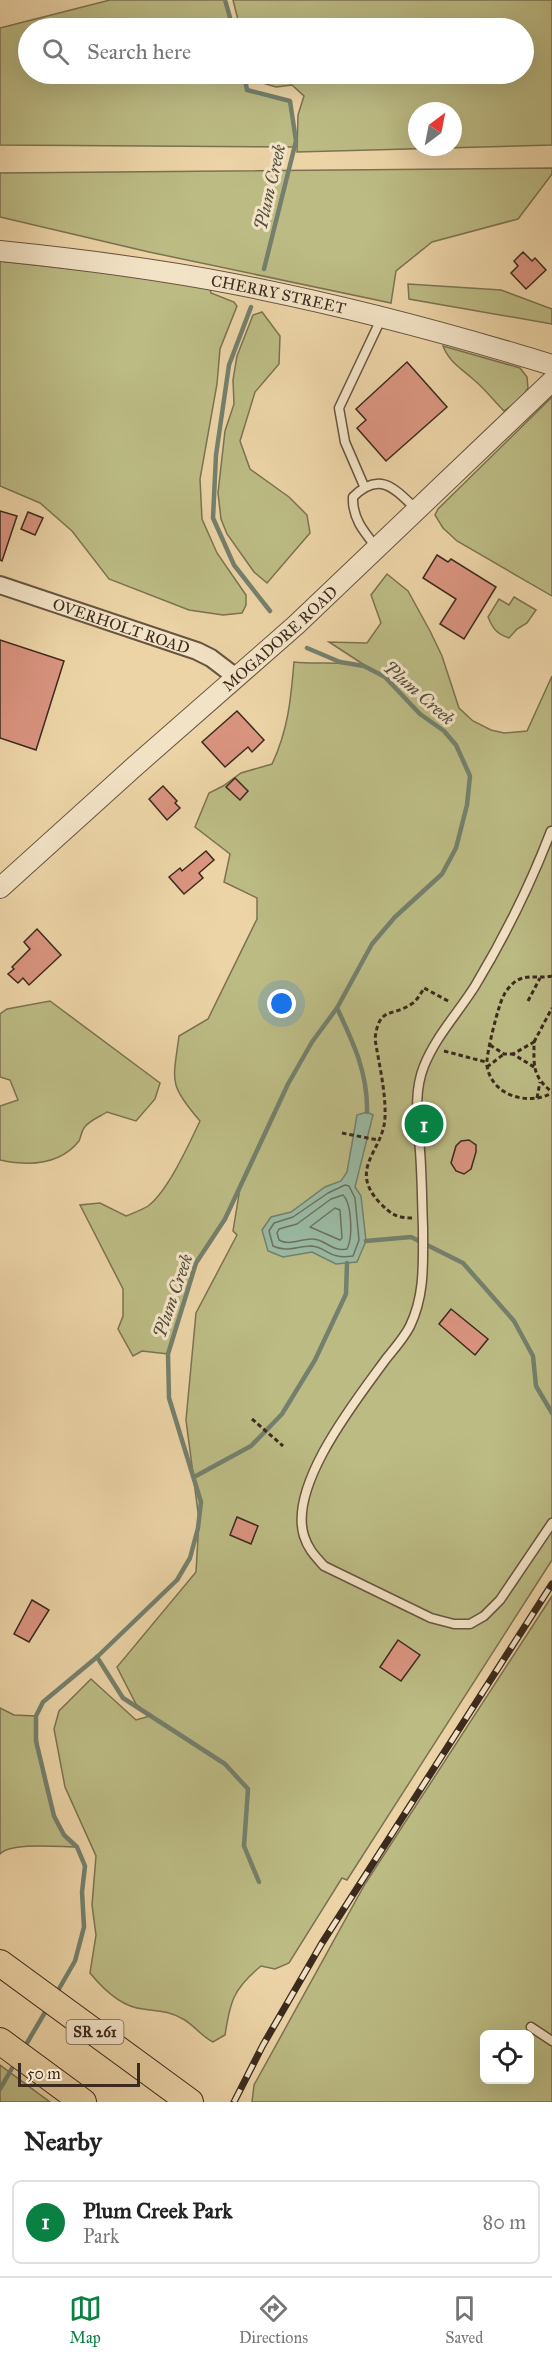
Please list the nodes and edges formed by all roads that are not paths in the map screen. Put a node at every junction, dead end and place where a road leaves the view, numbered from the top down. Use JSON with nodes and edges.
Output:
{"nodes":[{"id":1,"x":0,"y":251,"type":"edge"},
{"id":2,"x":382,"y":317,"type":"junction"},
{"id":3,"x":552,"y":365,"type":"edge"},
{"id":4,"x":552,"y":381,"type":"edge"},
{"id":5,"x":364,"y":486,"type":"junction"},
{"id":6,"x":417,"y":510,"type":"junction"},
{"id":7,"x":377,"y":549,"type":"junction"},
{"id":8,"x":0,"y":585,"type":"edge"},
{"id":9,"x":236,"y":676,"type":"junction"},
{"id":10,"x":552,"y":831,"type":"edge"},
{"id":11,"x":0,"y":888,"type":"edge"},
{"id":12,"x":552,"y":1523,"type":"edge"},
{"id":13,"x":0,"y":1963,"type":"edge"},
{"id":14,"x":531,"y":2027,"type":"dead end"},
{"id":15,"x":0,"y":2041,"type":"edge"},
{"id":16,"x":552,"y":2041,"type":"edge"},
{"id":17,"x":83,"y":2102,"type":"edge"},
{"id":18,"x":190,"y":2102,"type":"edge"}],
"edges":[{"from":1,"to":2,"type":"street","name":"CHERRY STREET"},
{"from":2,"to":3,"type":"street","name":"CHERRY STREET"},
{"from":2,"to":5,"type":"lane"},
{"from":4,"to":6,"type":"street","name":"MOGADORE ROAD"},
{"from":5,"to":6,"type":"lane"},
{"from":5,"to":7,"type":"lane"},
{"from":6,"to":7,"type":"street","name":"MOGADORE ROAD"},
{"from":7,"to":9,"type":"street","name":"MOGADORE ROAD"},
{"from":8,"to":9,"type":"street","name":"OVERHOLT ROAD"},
{"from":9,"to":11,"type":"street","name":"MOGADORE ROAD"},
{"from":10,"to":12,"type":"lane"},
{"from":13,"to":18,"type":"main road","number":"SR 261"},
{"from":14,"to":16,"type":"lane"},
{"from":15,"to":17,"type":"main road"}]}
